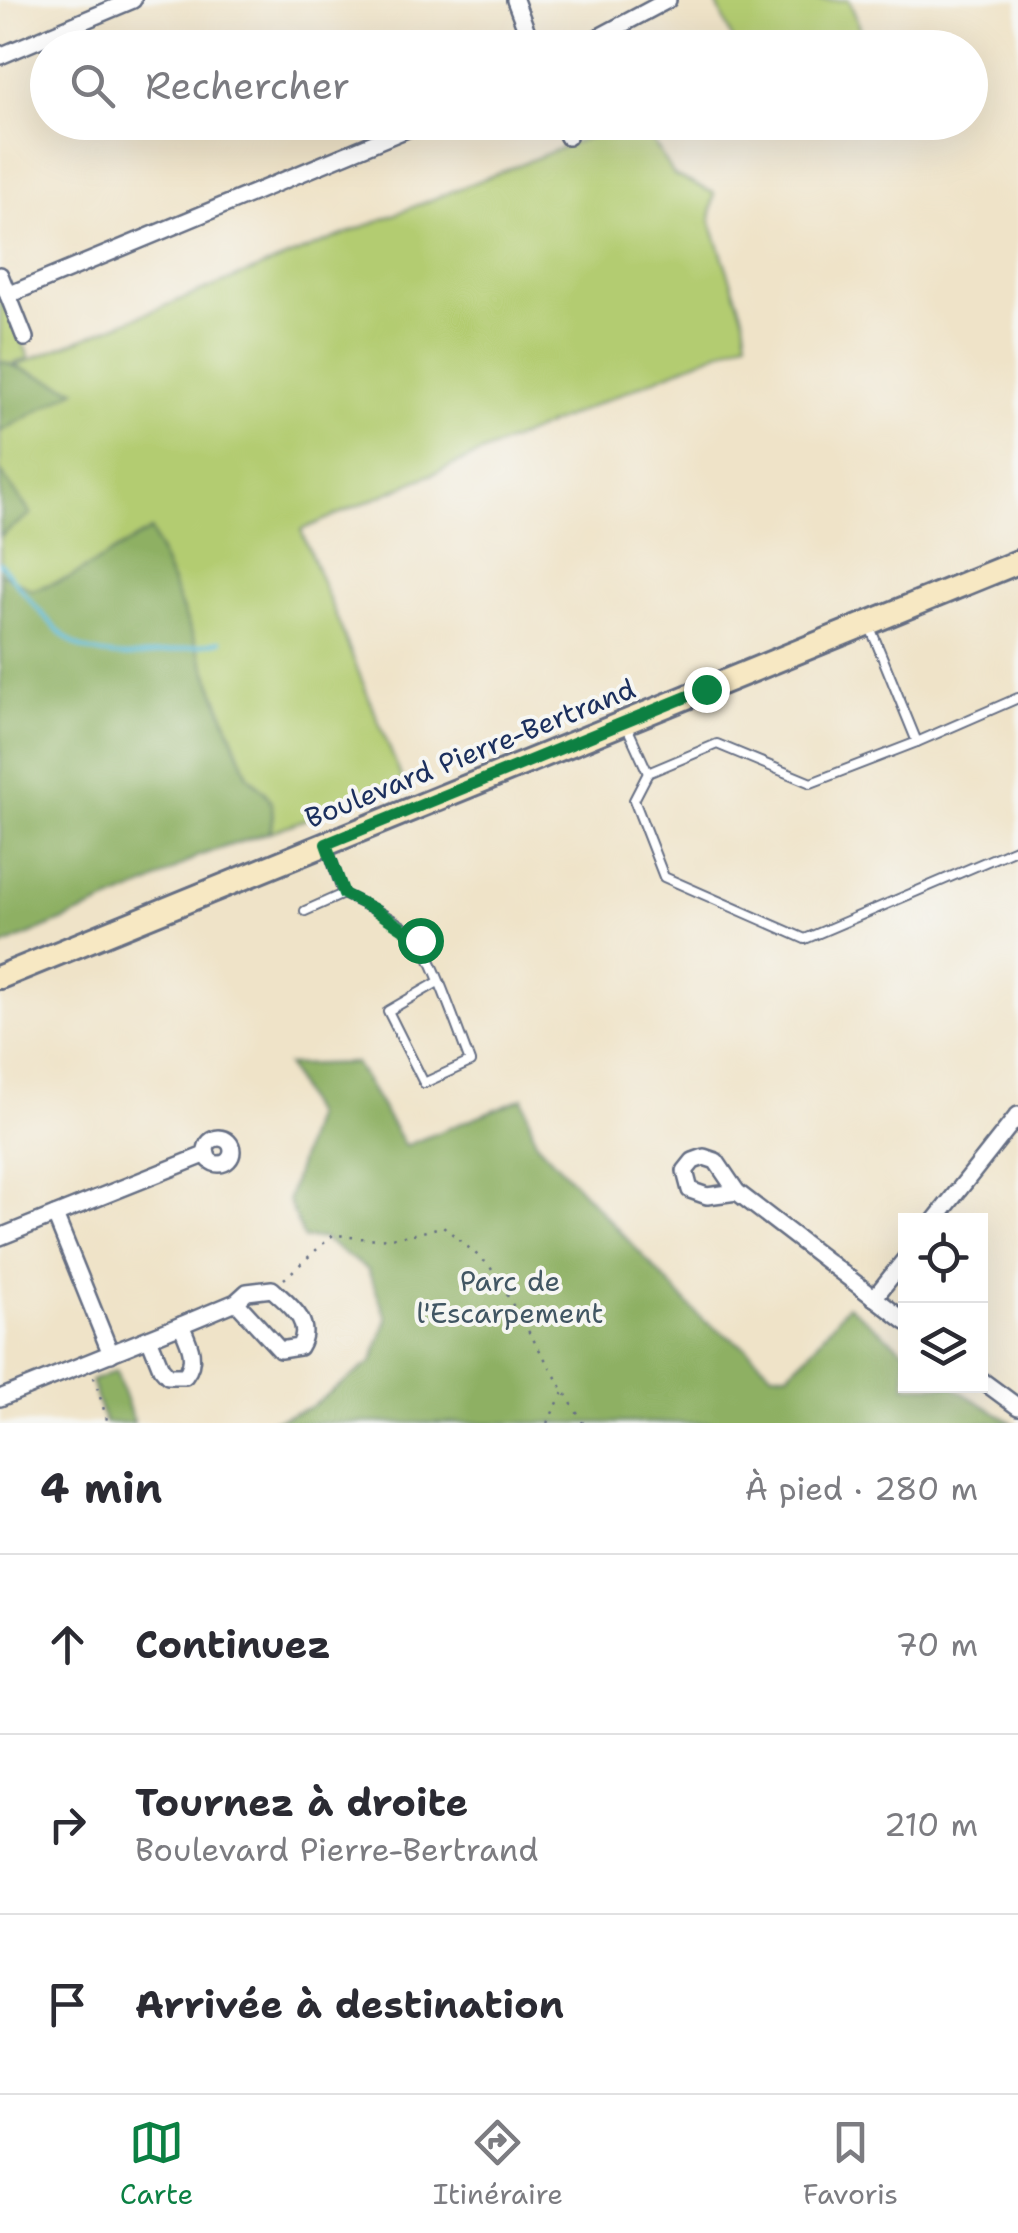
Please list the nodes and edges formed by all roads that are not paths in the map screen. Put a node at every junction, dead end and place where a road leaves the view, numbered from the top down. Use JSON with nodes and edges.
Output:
{"nodes":[{"id":1,"x":134,"y":0,"type":"edge"},
{"id":2,"x":515,"y":0,"type":"edge"},
{"id":3,"x":668,"y":0,"type":"edge"},
{"id":4,"x":62,"y":30,"type":"edge"},
{"id":5,"x":526,"y":30,"type":"edge"},
{"id":6,"x":612,"y":30,"type":"edge"},
{"id":7,"x":30,"y":43,"type":"edge"},
{"id":8,"x":0,"y":56,"type":"edge"},
{"id":9,"x":381,"y":140,"type":"edge"},
{"id":10,"x":0,"y":276,"type":"edge"},
{"id":11,"x":8,"y":295,"type":"junction"},
{"id":12,"x":25,"y":338,"type":"dead end"},
{"id":13,"x":1018,"y":562,"type":"edge"},
{"id":14,"x":868,"y":623,"type":"junction"},
{"id":15,"x":1018,"y":698,"type":"edge"},
{"id":16,"x":626,"y":722,"type":"junction"},
{"id":17,"x":917,"y":742,"type":"junction"},
{"id":18,"x":648,"y":773,"type":"junction"},
{"id":19,"x":326,"y":844,"type":"junction"},
{"id":20,"x":1018,"y":848,"type":"edge"},
{"id":21,"x":344,"y":894,"type":"junction"},
{"id":22,"x":305,"y":911,"type":"dead end"},
{"id":23,"x":0,"y":977,"type":"edge"},
{"id":24,"x":438,"y":982,"type":"junction"},
{"id":25,"x":1018,"y":1115,"type":"edge"},
{"id":26,"x":207,"y":1154,"type":"dead end"},
{"id":27,"x":737,"y":1192,"type":"dead end"},
{"id":28,"x":941,"y":1213,"type":"edge"},
{"id":29,"x":54,"y":1215,"type":"junction"},
{"id":30,"x":0,"y":1237,"type":"edge"},
{"id":31,"x":898,"y":1268,"type":"edge"},
{"id":32,"x":874,"y":1298,"type":"junction"},
{"id":33,"x":236,"y":1302,"type":"junction"},
{"id":34,"x":898,"y":1316,"type":"edge"},
{"id":35,"x":181,"y":1326,"type":"junction"},
{"id":36,"x":149,"y":1338,"type":"junction"},
{"id":37,"x":111,"y":1354,"type":"junction"},
{"id":38,"x":988,"y":1385,"type":"edge"},
{"id":39,"x":0,"y":1398,"type":"edge"},
{"id":40,"x":1018,"y":1407,"type":"edge"}],
"edges":[{"from":1,"to":4,"type":"street"},
{"from":2,"to":5,"type":"street"},
{"from":3,"to":6,"type":"street"},
{"from":7,"to":8,"type":"street"},
{"from":9,"to":11,"type":"street"},
{"from":10,"to":11,"type":"street"},
{"from":11,"to":12,"type":"street"},
{"from":13,"to":14,"type":"main road","name":"Boulevard Pierre-Bertrand"},
{"from":14,"to":16,"type":"main road","name":"Boulevard Pierre-Bertrand"},
{"from":14,"to":17,"type":"lane"},
{"from":15,"to":17,"type":"lane"},
{"from":16,"to":18,"type":"lane"},
{"from":16,"to":19,"type":"main road","name":"Boulevard Pierre-Bertrand"},
{"from":17,"to":18,"type":"lane"},
{"from":18,"to":20,"type":"lane"},
{"from":19,"to":21,"type":"lane"},
{"from":19,"to":23,"type":"main road","name":"Boulevard Pierre-Bertrand"},
{"from":21,"to":22,"type":"lane"},
{"from":21,"to":24,"type":"lane"},
{"from":24,"to":24,"type":"lane"},
{"from":25,"to":28,"type":"street"},
{"from":26,"to":29,"type":"street"},
{"from":27,"to":32,"type":"street"},
{"from":29,"to":30,"type":"street"},
{"from":29,"to":37,"type":"street"},
{"from":31,"to":32,"type":"street"},
{"from":32,"to":34,"type":"street"},
{"from":33,"to":33,"type":"street"},
{"from":33,"to":35,"type":"street"},
{"from":35,"to":36,"type":"street"},
{"from":35,"to":36,"type":"street"},
{"from":36,"to":37,"type":"street"},
{"from":37,"to":39,"type":"street"},
{"from":38,"to":40,"type":"street"}]}
